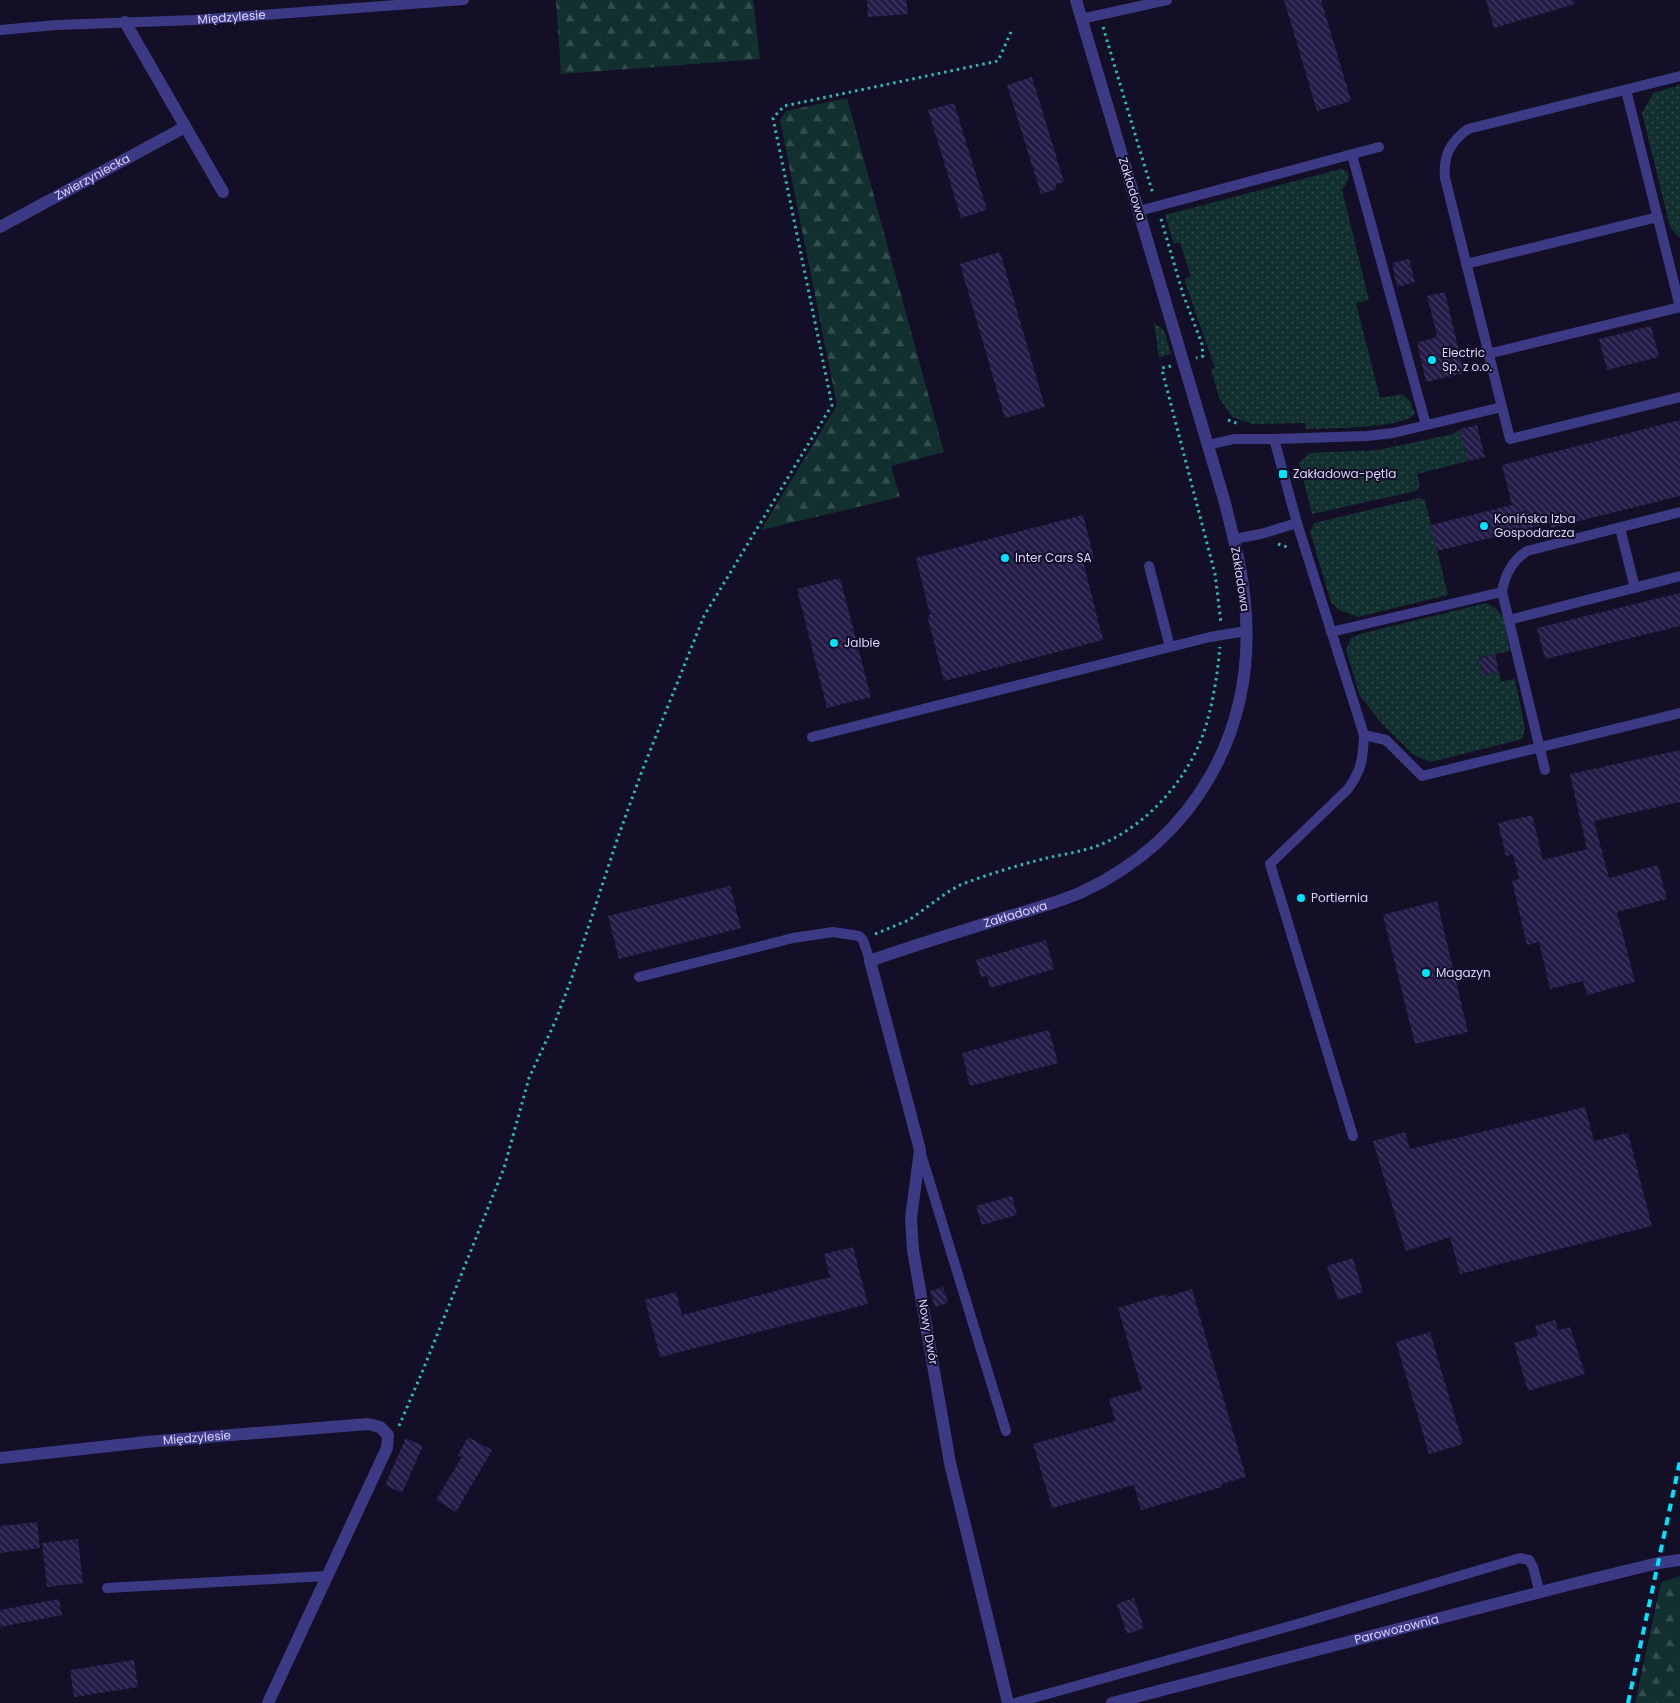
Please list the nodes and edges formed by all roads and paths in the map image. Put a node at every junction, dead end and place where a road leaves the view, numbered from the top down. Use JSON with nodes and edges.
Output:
{"nodes":[{"id":1,"x":464,"y":0,"type":"edge"},
{"id":2,"x":1076,"y":0,"type":"edge"},
{"id":3,"x":1167,"y":0,"type":"edge"},
{"id":4,"x":1081,"y":19,"type":"junction"},
{"id":5,"x":125,"y":22,"type":"junction"},
{"id":6,"x":0,"y":30,"type":"edge"},
{"id":7,"x":1103,"y":30,"type":"dead end"},
{"id":8,"x":1011,"y":32,"type":"dead end"},
{"id":9,"x":1112,"y":59,"type":"dead end"},
{"id":10,"x":1680,"y":76,"type":"edge"},
{"id":11,"x":1626,"y":90,"type":"junction"},
{"id":12,"x":185,"y":127,"type":"junction"},
{"id":13,"x":1379,"y":148,"type":"dead end"},
{"id":14,"x":1352,"y":155,"type":"junction"},
{"id":15,"x":223,"y":192,"type":"dead end"},
{"id":16,"x":1139,"y":211,"type":"junction"},
{"id":17,"x":1658,"y":217,"type":"junction"},
{"id":18,"x":0,"y":227,"type":"edge"},
{"id":19,"x":1466,"y":264,"type":"junction"},
{"id":20,"x":1680,"y":307,"type":"edge"},
{"id":21,"x":1488,"y":354,"type":"junction"},
{"id":22,"x":1162,"y":368,"type":"dead end"},
{"id":23,"x":1680,"y":397,"type":"edge"},
{"id":24,"x":1502,"y":407,"type":"junction"},
{"id":25,"x":1426,"y":426,"type":"junction"},
{"id":26,"x":1274,"y":439,"type":"junction"},
{"id":27,"x":1208,"y":445,"type":"junction"},
{"id":28,"x":1680,"y":512,"type":"edge"},
{"id":29,"x":1297,"y":522,"type":"junction"},
{"id":30,"x":1620,"y":528,"type":"junction"},
{"id":31,"x":1234,"y":540,"type":"junction"},
{"id":32,"x":1149,"y":566,"type":"dead end"},
{"id":33,"x":1680,"y":576,"type":"edge"},
{"id":34,"x":1635,"y":588,"type":"junction"},
{"id":35,"x":1502,"y":592,"type":"junction"},
{"id":36,"x":1509,"y":620,"type":"junction"},
{"id":37,"x":1221,"y":628,"type":"dead end"},
{"id":38,"x":1246,"y":631,"type":"junction"},
{"id":39,"x":1331,"y":632,"type":"junction"},
{"id":40,"x":1221,"y":641,"type":"dead end"},
{"id":41,"x":1170,"y":647,"type":"junction"},
{"id":42,"x":1680,"y":713,"type":"edge"},
{"id":43,"x":1364,"y":735,"type":"junction"},
{"id":44,"x":812,"y":737,"type":"dead end"},
{"id":45,"x":1539,"y":747,"type":"junction"},
{"id":46,"x":1545,"y":770,"type":"dead end"},
{"id":47,"x":873,"y":935,"type":"dead end"},
{"id":48,"x":870,"y":961,"type":"junction"},
{"id":49,"x":639,"y":976,"type":"dead end"},
{"id":50,"x":1354,"y":1136,"type":"dead end"},
{"id":51,"x":920,"y":1150,"type":"junction"},
{"id":52,"x":1006,"y":1431,"type":"dead end"},
{"id":53,"x":388,"y":1435,"type":"junction"},
{"id":54,"x":0,"y":1458,"type":"edge"},
{"id":55,"x":1680,"y":1560,"type":"edge"},
{"id":56,"x":327,"y":1576,"type":"junction"},
{"id":57,"x":106,"y":1588,"type":"dead end"},
{"id":58,"x":1540,"y":1593,"type":"junction"},
{"id":59,"x":268,"y":1703,"type":"edge"},
{"id":60,"x":1008,"y":1703,"type":"edge"},
{"id":61,"x":1015,"y":1703,"type":"edge"},
{"id":62,"x":1112,"y":1703,"type":"edge"}],
"edges":[{"from":1,"to":5,"type":"lane","name":"Międzylesie"},
{"from":2,"to":4,"type":"street","name":"Zakładowa"},
{"from":3,"to":4,"type":"lane"},
{"from":4,"to":16,"type":"street","name":"Zakładowa"},
{"from":5,"to":6,"type":"lane","name":"Międzylesie"},
{"from":5,"to":12,"type":"street"},
{"from":7,"to":9,"type":"path"},
{"from":8,"to":53,"type":"path"},
{"from":10,"to":11,"type":"lane"},
{"from":11,"to":17,"type":"lane"},
{"from":11,"to":19,"type":"lane"},
{"from":12,"to":15,"type":"street"},
{"from":12,"to":18,"type":"street","name":"Zwierzyniecka"},
{"from":13,"to":14,"type":"lane"},
{"from":14,"to":16,"type":"lane"},
{"from":14,"to":25,"type":"lane"},
{"from":16,"to":27,"type":"street","name":"Zakładowa"},
{"from":17,"to":19,"type":"lane"},
{"from":17,"to":20,"type":"lane"},
{"from":19,"to":21,"type":"lane"},
{"from":20,"to":21,"type":"lane"},
{"from":21,"to":24,"type":"lane"},
{"from":22,"to":37,"type":"path"},
{"from":23,"to":24,"type":"lane"},
{"from":24,"to":25,"type":"lane"},
{"from":25,"to":26,"type":"lane"},
{"from":26,"to":27,"type":"lane"},
{"from":26,"to":29,"type":"lane"},
{"from":27,"to":31,"type":"street","name":"Zakładowa"},
{"from":28,"to":30,"type":"lane"},
{"from":29,"to":31,"type":"lane"},
{"from":29,"to":39,"type":"lane"},
{"from":30,"to":34,"type":"lane"},
{"from":30,"to":35,"type":"lane"},
{"from":31,"to":38,"type":"street","name":"Zakładowa"},
{"from":32,"to":41,"type":"lane"},
{"from":33,"to":34,"type":"lane"},
{"from":34,"to":36,"type":"lane"},
{"from":35,"to":36,"type":"lane"},
{"from":35,"to":39,"type":"lane"},
{"from":36,"to":45,"type":"lane"},
{"from":38,"to":41,"type":"lane"},
{"from":38,"to":48,"type":"street","name":"Zakładowa"},
{"from":39,"to":43,"type":"lane"},
{"from":40,"to":47,"type":"path"},
{"from":41,"to":44,"type":"lane"},
{"from":42,"to":45,"type":"lane"},
{"from":43,"to":45,"type":"lane"},
{"from":43,"to":50,"type":"lane"},
{"from":45,"to":46,"type":"lane"},
{"from":48,"to":49,"type":"lane"},
{"from":48,"to":51,"type":"street","name":"Nowy Dwór"},
{"from":51,"to":52,"type":"lane"},
{"from":51,"to":60,"type":"street","name":"Nowy Dwór"},
{"from":53,"to":54,"type":"street","name":"Międzylesie"},
{"from":53,"to":56,"type":"street"},
{"from":55,"to":58,"type":"street","name":"Parowozownia"},
{"from":56,"to":57,"type":"lane"},
{"from":56,"to":59,"type":"street"},
{"from":58,"to":61,"type":"lane"},
{"from":58,"to":62,"type":"street","name":"Parowozownia"}]}
